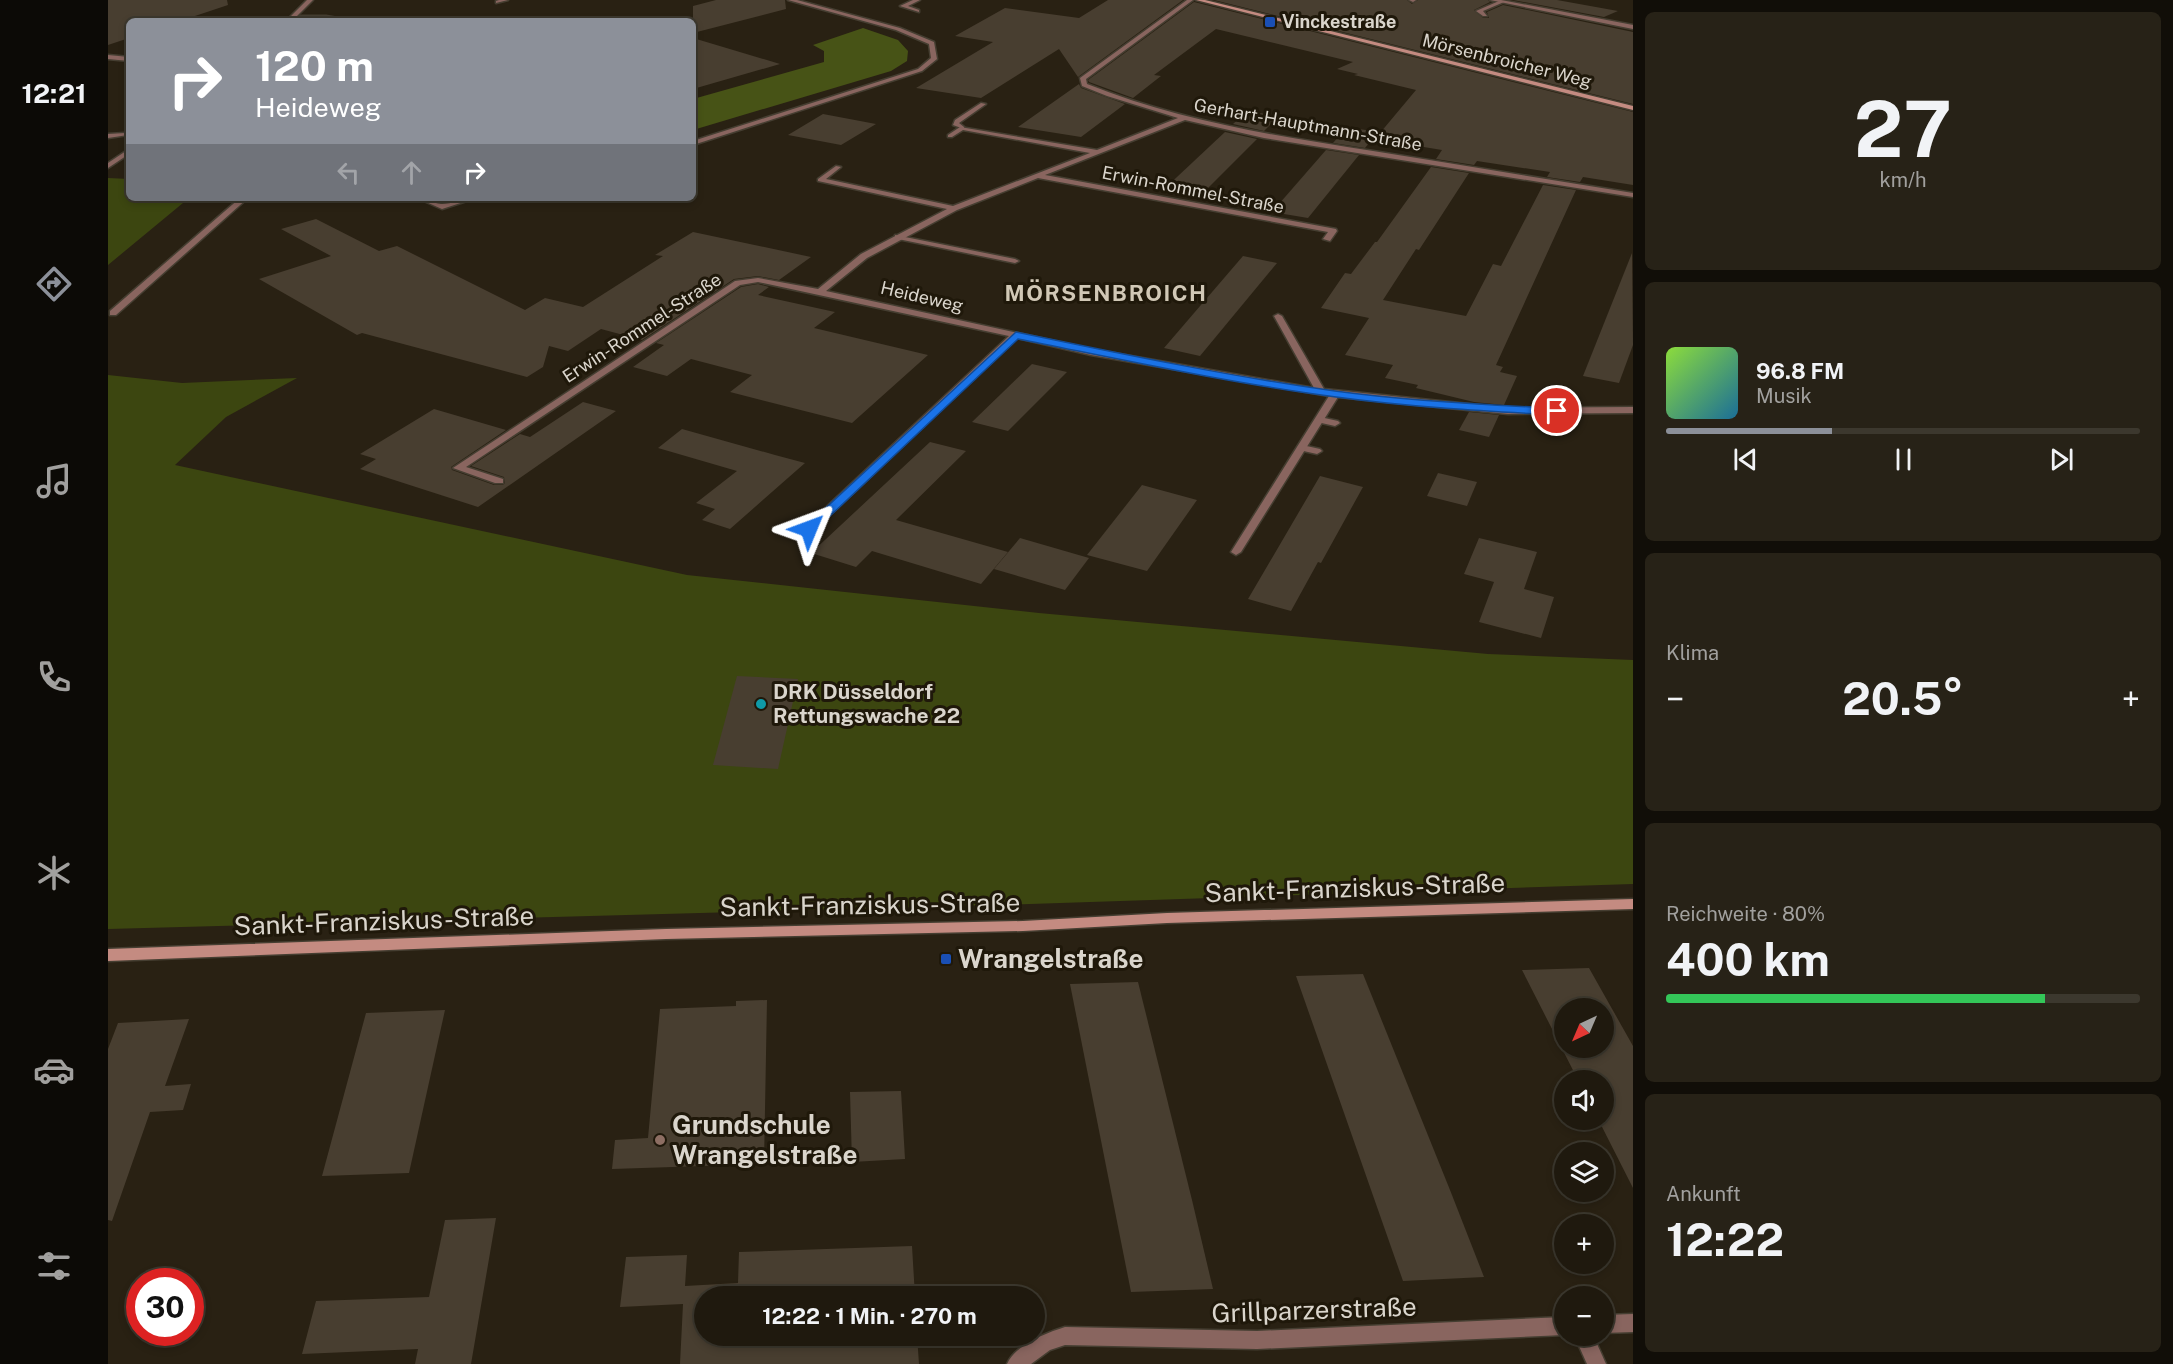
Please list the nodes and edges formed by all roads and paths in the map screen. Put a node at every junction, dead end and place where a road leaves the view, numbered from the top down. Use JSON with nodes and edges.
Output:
{"nodes":[{"id":1,"x":310,"y":0,"type":"edge"},
{"id":2,"x":505,"y":0,"type":"edge"},
{"id":3,"x":791,"y":0,"type":"edge"},
{"id":4,"x":917,"y":0,"type":"edge"},
{"id":5,"x":1190,"y":0,"type":"edge"},
{"id":6,"x":1199,"y":0,"type":"edge"},
{"id":7,"x":1493,"y":0,"type":"edge"},
{"id":8,"x":498,"y":2,"type":"dead end"},
{"id":9,"x":1501,"y":2,"type":"junction"},
{"id":10,"x":917,"y":11,"type":"dead end"},
{"id":11,"x":1485,"y":15,"type":"dead end"},
{"id":12,"x":292,"y":18,"type":"edge"},
{"id":13,"x":1633,"y":27,"type":"edge"},
{"id":14,"x":108,"y":57,"type":"edge"},
{"id":15,"x":126,"y":59,"type":"edge"},
{"id":16,"x":983,"y":104,"type":"dead end"},
{"id":17,"x":1633,"y":108,"type":"edge"},
{"id":18,"x":1184,"y":118,"type":"junction"},
{"id":19,"x":962,"y":128,"type":"junction"},
{"id":20,"x":125,"y":135,"type":"dead end"},
{"id":21,"x":108,"y":136,"type":"edge"},
{"id":22,"x":950,"y":136,"type":"dead end"},
{"id":23,"x":696,"y":142,"type":"edge"},
{"id":24,"x":1099,"y":152,"type":"junction"},
{"id":25,"x":126,"y":153,"type":"edge"},
{"id":26,"x":108,"y":165,"type":"edge"},
{"id":27,"x":838,"y":167,"type":"dead end"},
{"id":28,"x":1038,"y":176,"type":"junction"},
{"id":29,"x":1633,"y":195,"type":"edge"},
{"id":30,"x":241,"y":201,"type":"edge"},
{"id":31,"x":428,"y":201,"type":"edge"},
{"id":32,"x":462,"y":201,"type":"edge"},
{"id":33,"x":954,"y":208,"type":"junction"},
{"id":34,"x":898,"y":237,"type":"junction"},
{"id":35,"x":1327,"y":239,"type":"dead end"},
{"id":36,"x":1015,"y":261,"type":"dead end"},
{"id":37,"x":820,"y":291,"type":"junction"},
{"id":38,"x":113,"y":313,"type":"dead end"},
{"id":39,"x":1278,"y":316,"type":"dead end"},
{"id":40,"x":1016,"y":335,"type":"junction"},
{"id":41,"x":1320,"y":391,"type":"junction"},
{"id":42,"x":1335,"y":394,"type":"junction"},
{"id":43,"x":1633,"y":410,"type":"edge"},
{"id":44,"x":1320,"y":420,"type":"junction"},
{"id":45,"x":1335,"y":423,"type":"dead end"},
{"id":46,"x":1302,"y":448,"type":"junction"},
{"id":47,"x":1317,"y":452,"type":"dead end"},
{"id":48,"x":499,"y":481,"type":"dead end"},
{"id":49,"x":809,"y":529,"type":"dead end"},
{"id":50,"x":1236,"y":552,"type":"dead end"},
{"id":51,"x":1633,"y":904,"type":"edge"},
{"id":52,"x":108,"y":955,"type":"edge"},
{"id":53,"x":1633,"y":1323,"type":"edge"},
{"id":54,"x":1614,"y":1324,"type":"edge"},
{"id":55,"x":1554,"y":1326,"type":"edge"},
{"id":56,"x":1588,"y":1346,"type":"edge"},
{"id":57,"x":1016,"y":1364,"type":"edge"},
{"id":58,"x":1597,"y":1364,"type":"edge"}],
"edges":[{"from":1,"to":12,"type":"street"},
{"from":2,"to":8,"type":"street"},
{"from":3,"to":23,"type":"street"},
{"from":4,"to":10,"type":"street"},
{"from":5,"to":18,"type":"street","name":"Gerhart-Hauptmann-Straße"},
{"from":6,"to":17,"type":"main road","name":"Mörsenbroicher Weg"},
{"from":7,"to":9,"type":"street"},
{"from":9,"to":11,"type":"street"},
{"from":9,"to":13,"type":"street"},
{"from":14,"to":15,"type":"street"},
{"from":16,"to":19,"type":"street"},
{"from":18,"to":24,"type":"street","name":"Erwin-Rommel-Straße"},
{"from":18,"to":29,"type":"street","name":"Gerhart-Hauptmann-Straße"},
{"from":19,"to":22,"type":"street"},
{"from":19,"to":24,"type":"street","name":"Erwin-Rommel-Straße"},
{"from":20,"to":21,"type":"street"},
{"from":24,"to":28,"type":"street","name":"Erwin-Rommel-Straße"},
{"from":25,"to":26,"type":"street"},
{"from":27,"to":33,"type":"street"},
{"from":28,"to":33,"type":"street","name":"Erwin-Rommel-Straße"},
{"from":28,"to":35,"type":"street","name":"Erwin-Rommel-Straße"},
{"from":30,"to":38,"type":"street"},
{"from":31,"to":32,"type":"street"},
{"from":33,"to":34,"type":"street","name":"Erwin-Rommel-Straße"},
{"from":34,"to":36,"type":"street"},
{"from":34,"to":37,"type":"street","name":"Erwin-Rommel-Straße"},
{"from":37,"to":40,"type":"street","name":"Heideweg"},
{"from":37,"to":48,"type":"street","name":"Erwin-Rommel-Straße"},
{"from":39,"to":41,"type":"street"},
{"from":40,"to":41,"type":"street","name":"Heideweg"},
{"from":40,"to":49,"type":"street"},
{"from":41,"to":42,"type":"street","name":"Heideweg"},
{"from":42,"to":43,"type":"street","name":"Heideweg"},
{"from":42,"to":44,"type":"street"},
{"from":44,"to":45,"type":"street"},
{"from":44,"to":46,"type":"street"},
{"from":46,"to":47,"type":"street"},
{"from":46,"to":50,"type":"street"},
{"from":51,"to":52,"type":"main road","name":"Sankt-Franziskus-Straße"},
{"from":53,"to":54,"type":"street"},
{"from":55,"to":57,"type":"street","name":"Grillparzerstraße"},
{"from":56,"to":58,"type":"street"}]}
